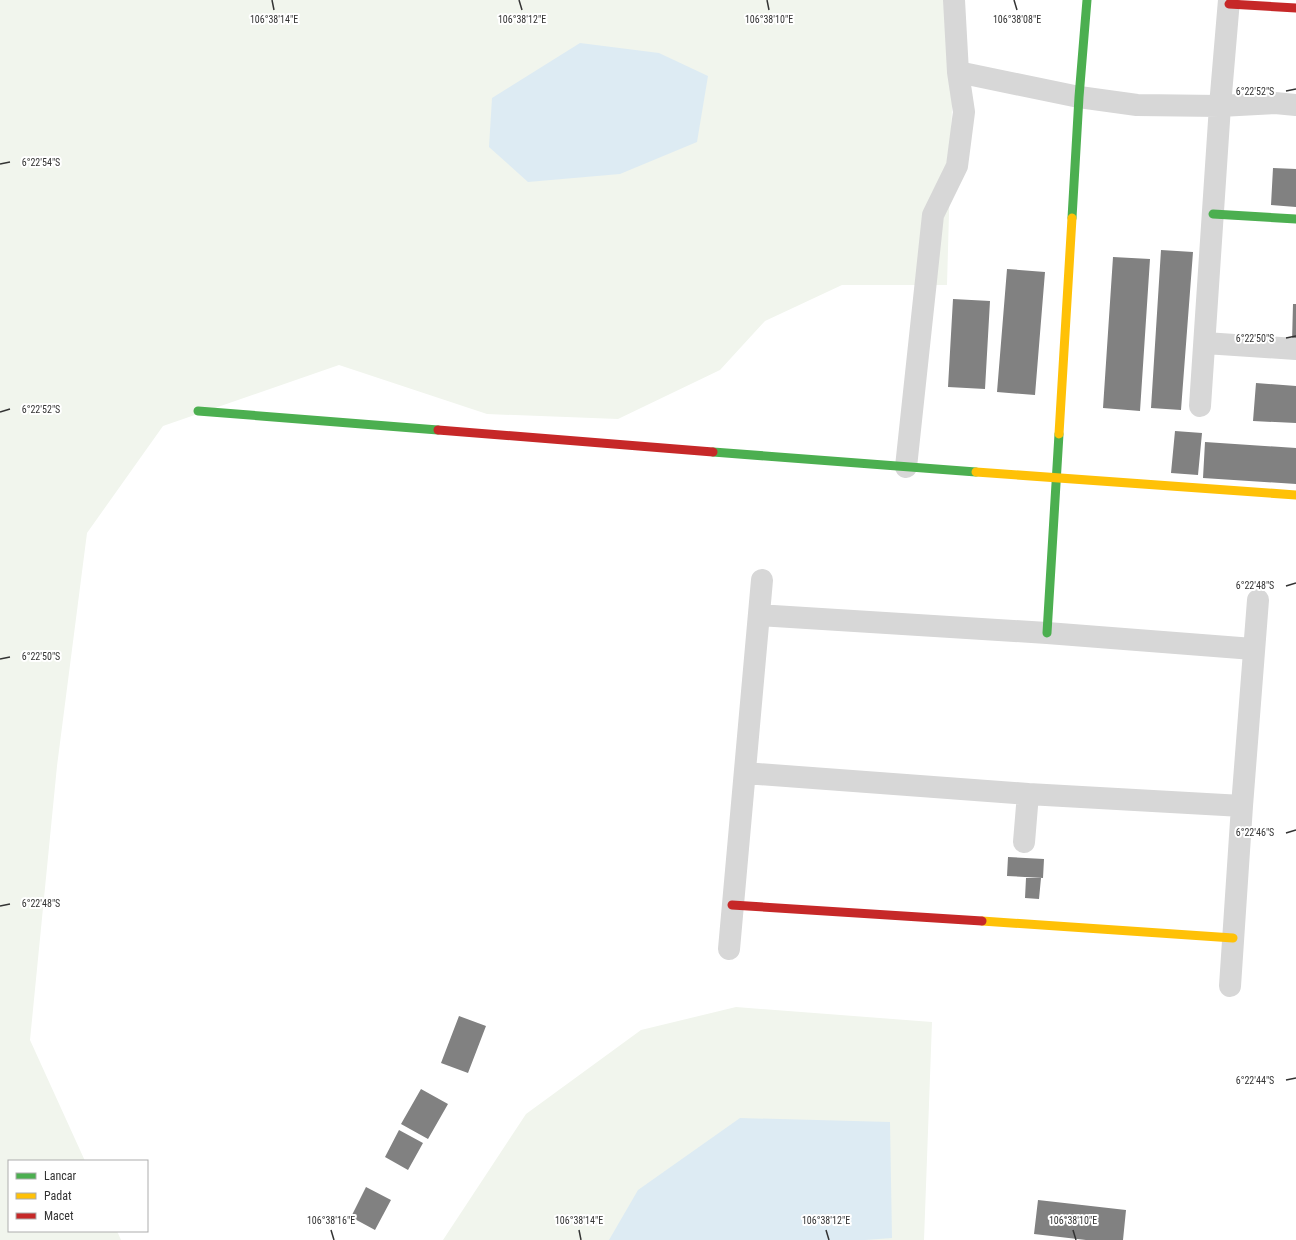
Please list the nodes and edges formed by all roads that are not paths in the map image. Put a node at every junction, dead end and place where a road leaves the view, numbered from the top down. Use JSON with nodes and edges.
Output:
{"nodes":[{"id":1,"x":954,"y":0,"type":"edge"},
{"id":2,"x":1087,"y":0,"type":"edge"},
{"id":3,"x":1229,"y":2,"type":"edge"},
{"id":4,"x":1296,"y":8,"type":"edge"},
{"id":5,"x":958,"y":72,"type":"junction"},
{"id":6,"x":1080,"y":97,"type":"junction"},
{"id":7,"x":1296,"y":105,"type":"edge"},
{"id":8,"x":1220,"y":106,"type":"junction"},
{"id":9,"x":1213,"y":214,"type":"junction"},
{"id":10,"x":1296,"y":220,"type":"edge"},
{"id":11,"x":1205,"y":343,"type":"junction"},
{"id":12,"x":1296,"y":349,"type":"edge"},
{"id":13,"x":1200,"y":406,"type":"dead end"},
{"id":14,"x":198,"y":411,"type":"dead end"},
{"id":15,"x":906,"y":467,"type":"junction"},
{"id":16,"x":1057,"y":478,"type":"junction"},
{"id":17,"x":1296,"y":495,"type":"edge"},
{"id":18,"x":762,"y":580,"type":"dead end"},
{"id":19,"x":1258,"y":600,"type":"dead end"},
{"id":20,"x":759,"y":615,"type":"junction"},
{"id":21,"x":1047,"y":633,"type":"junction"},
{"id":22,"x":1253,"y":649,"type":"junction"},
{"id":23,"x":745,"y":773,"type":"junction"},
{"id":24,"x":1028,"y":794,"type":"junction"},
{"id":25,"x":1242,"y":806,"type":"junction"},
{"id":26,"x":1024,"y":842,"type":"dead end"},
{"id":27,"x":732,"y":905,"type":"junction"},
{"id":28,"x":1233,"y":938,"type":"junction"},
{"id":29,"x":729,"y":949,"type":"dead end"},
{"id":30,"x":1230,"y":986,"type":"dead end"}],
"edges":[{"from":1,"to":5,"type":"street"},
{"from":2,"to":6,"type":"street"},
{"from":3,"to":4,"type":"street"},
{"from":3,"to":8,"type":"street"},
{"from":5,"to":6,"type":"street"},
{"from":5,"to":15,"type":"street"},
{"from":6,"to":8,"type":"street"},
{"from":6,"to":16,"type":"street"},
{"from":7,"to":8,"type":"street"},
{"from":8,"to":9,"type":"street"},
{"from":9,"to":10,"type":"street"},
{"from":9,"to":11,"type":"street"},
{"from":11,"to":12,"type":"street"},
{"from":11,"to":13,"type":"street"},
{"from":14,"to":15,"type":"street"},
{"from":15,"to":16,"type":"street"},
{"from":16,"to":17,"type":"street"},
{"from":16,"to":21,"type":"street"},
{"from":18,"to":20,"type":"street"},
{"from":19,"to":22,"type":"street"},
{"from":20,"to":21,"type":"street"},
{"from":20,"to":23,"type":"street"},
{"from":21,"to":22,"type":"street"},
{"from":22,"to":25,"type":"street"},
{"from":23,"to":24,"type":"street"},
{"from":23,"to":27,"type":"street"},
{"from":24,"to":25,"type":"street"},
{"from":24,"to":26,"type":"street"},
{"from":25,"to":28,"type":"street"},
{"from":27,"to":28,"type":"street"},
{"from":27,"to":29,"type":"street"},
{"from":28,"to":30,"type":"street"}]}
